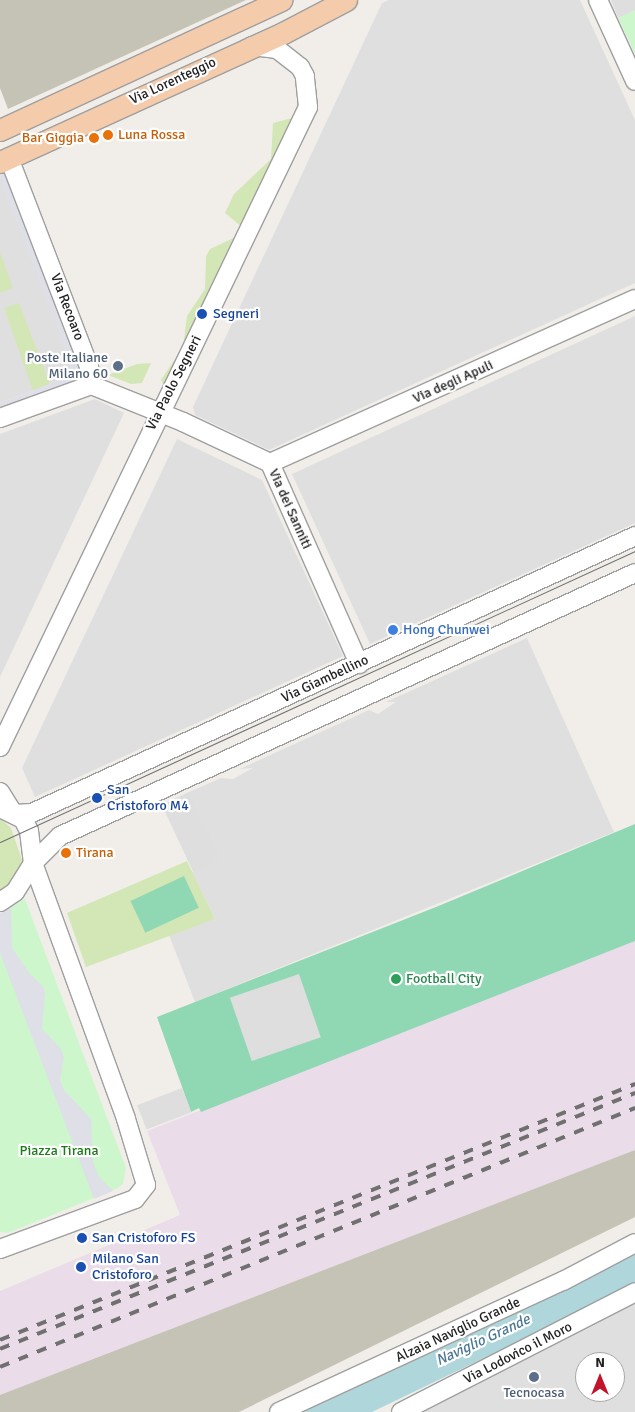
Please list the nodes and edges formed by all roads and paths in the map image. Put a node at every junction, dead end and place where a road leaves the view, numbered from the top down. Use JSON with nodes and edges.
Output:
{"nodes":[{"id":1,"x":281,"y":0,"type":"edge"},
{"id":2,"x":288,"y":0,"type":"edge"},
{"id":3,"x":346,"y":0,"type":"edge"},
{"id":4,"x":598,"y":0,"type":"edge"},
{"id":5,"x":298,"y":24,"type":"junction"},
{"id":6,"x":251,"y":46,"type":"junction"},
{"id":7,"x":122,"y":73,"type":"junction"},
{"id":8,"x":635,"y":81,"type":"edge"},
{"id":9,"x":134,"y":99,"type":"junction"},
{"id":10,"x":0,"y":130,"type":"edge"},
{"id":11,"x":4,"y":160,"type":"edge"},
{"id":12,"x":635,"y":299,"type":"edge"},
{"id":13,"x":91,"y":385,"type":"junction"},
{"id":14,"x":162,"y":414,"type":"junction"},
{"id":15,"x":0,"y":418,"type":"edge"},
{"id":16,"x":270,"y":462,"type":"junction"},
{"id":17,"x":635,"y":536,"type":"edge"},
{"id":18,"x":635,"y":573,"type":"edge"},
{"id":19,"x":359,"y":664,"type":"junction"},
{"id":20,"x":0,"y":746,"type":"edge"},
{"id":21,"x":0,"y":792,"type":"edge"},
{"id":22,"x":7,"y":811,"type":"edge"},
{"id":23,"x":33,"y":863,"type":"junction"},
{"id":24,"x":0,"y":902,"type":"edge"},
{"id":25,"x":635,"y":1242,"type":"edge"},
{"id":26,"x":0,"y":1249,"type":"edge"},
{"id":27,"x":635,"y":1292,"type":"edge"},
{"id":28,"x":404,"y":1411,"type":"edge"},
{"id":29,"x":279,"y":1412,"type":"edge"}],
"edges":[{"from":1,"to":7,"type":"main road","name":"Via Lorenteggio"},
{"from":2,"to":5,"type":"main road"},
{"from":3,"to":5,"type":"main road","name":"Via Lorenteggio"},
{"from":4,"to":8,"type":"street"},
{"from":5,"to":6,"type":"main road","name":"Via Lorenteggio"},
{"from":6,"to":9,"type":"main road","name":"Via Lorenteggio"},
{"from":6,"to":14,"type":"street","name":"Via Paolo Segneri"},
{"from":7,"to":9,"type":"main road"},
{"from":7,"to":10,"type":"main road","name":"Via Lorenteggio"},
{"from":9,"to":11,"type":"main road","name":"Via Lorenteggio"},
{"from":11,"to":13,"type":"street","name":"Via Recoaro"},
{"from":12,"to":16,"type":"street","name":"Via degli Apuli"},
{"from":13,"to":14,"type":"street"},
{"from":13,"to":15,"type":"street"},
{"from":14,"to":16,"type":"street","name":"Via dei Sanniti"},
{"from":14,"to":20,"type":"street","name":"Via Paolo Segneri"},
{"from":16,"to":19,"type":"street","name":"Via dei Sanniti"},
{"from":17,"to":19,"type":"street","name":"Via Giambellino"},
{"from":18,"to":23,"type":"street"},
{"from":19,"to":22,"type":"street","name":"Via Giambellino"},
{"from":21,"to":22,"type":"street"},
{"from":22,"to":23,"type":"street"},
{"from":23,"to":24,"type":"street"},
{"from":23,"to":26,"type":"street"},
{"from":25,"to":29,"type":"street","name":"Alzaia Naviglio Grande"},
{"from":27,"to":28,"type":"street","name":"Via Lodovico il Moro"}]}
